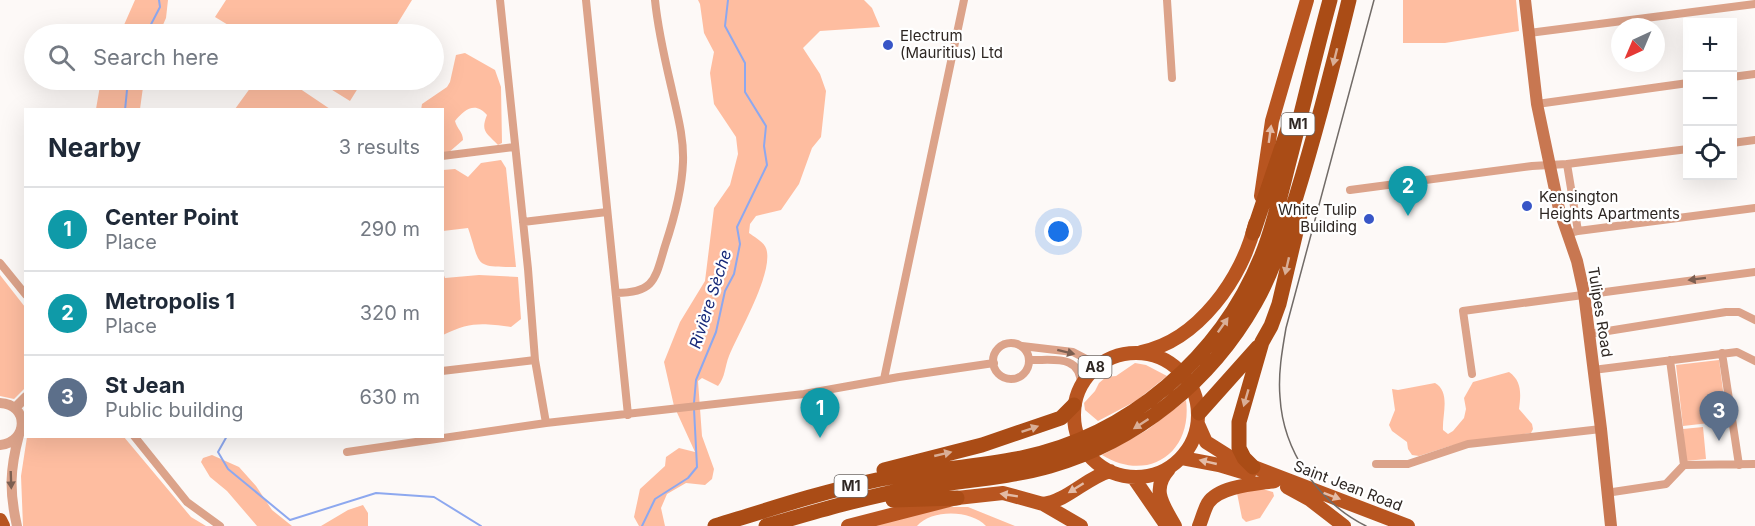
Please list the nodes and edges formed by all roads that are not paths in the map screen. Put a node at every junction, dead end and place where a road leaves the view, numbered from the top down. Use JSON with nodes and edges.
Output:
{"nodes":[{"id":1,"x":500,"y":0,"type":"edge"},
{"id":2,"x":585,"y":0,"type":"edge"},
{"id":3,"x":655,"y":0,"type":"edge"},
{"id":4,"x":963,"y":0,"type":"edge"},
{"id":5,"x":1167,"y":0,"type":"edge"},
{"id":6,"x":1307,"y":0,"type":"edge"},
{"id":7,"x":1330,"y":0,"type":"edge"},
{"id":8,"x":1349,"y":0,"type":"edge"},
{"id":9,"x":1525,"y":0,"type":"edge"},
{"id":10,"x":1755,"y":4,"type":"edge"},
{"id":11,"x":1321,"y":33,"type":"junction"},
{"id":12,"x":1529,"y":33,"type":"junction"},
{"id":13,"x":1755,"y":74,"type":"edge"},
{"id":14,"x":1737,"y":76,"type":"edge"},
{"id":15,"x":1172,"y":78,"type":"dead end"},
{"id":16,"x":1683,"y":84,"type":"edge"},
{"id":17,"x":1537,"y":104,"type":"junction"},
{"id":18,"x":1317,"y":127,"type":"junction"},
{"id":19,"x":1755,"y":140,"type":"edge"},
{"id":20,"x":1737,"y":142,"type":"edge"},
{"id":21,"x":514,"y":147,"type":"junction"},
{"id":22,"x":1683,"y":150,"type":"edge"},
{"id":23,"x":444,"y":156,"type":"edge"},
{"id":24,"x":1567,"y":164,"type":"junction"},
{"id":25,"x":1550,"y":165,"type":"junction"},
{"id":26,"x":1350,"y":190,"type":"dead end"},
{"id":27,"x":1755,"y":208,"type":"edge"},
{"id":28,"x":607,"y":212,"type":"junction"},
{"id":29,"x":523,"y":222,"type":"junction"},
{"id":30,"x":1572,"y":232,"type":"junction"},
{"id":31,"x":1253,"y":233,"type":"junction"},
{"id":32,"x":0,"y":263,"type":"edge"},
{"id":33,"x":1755,"y":272,"type":"edge"},
{"id":34,"x":24,"y":293,"type":"edge"},
{"id":35,"x":616,"y":293,"type":"junction"},
{"id":36,"x":1584,"y":293,"type":"junction"},
{"id":37,"x":1755,"y":320,"type":"edge"},
{"id":38,"x":1589,"y":334,"type":"junction"},
{"id":39,"x":1262,"y":342,"type":"junction"},
{"id":40,"x":1021,"y":346,"type":"junction"},
{"id":41,"x":1141,"y":352,"type":"junction"},
{"id":42,"x":1722,"y":353,"type":"junction"},
{"id":43,"x":1109,"y":358,"type":"junction"},
{"id":44,"x":536,"y":360,"type":"junction"},
{"id":45,"x":1029,"y":360,"type":"junction"},
{"id":46,"x":1670,"y":360,"type":"junction"},
{"id":47,"x":1755,"y":361,"type":"edge"},
{"id":48,"x":994,"y":363,"type":"junction"},
{"id":49,"x":1593,"y":370,"type":"junction"},
{"id":50,"x":444,"y":371,"type":"edge"},
{"id":51,"x":1472,"y":374,"type":"dead end"},
{"id":52,"x":1190,"y":376,"type":"junction"},
{"id":53,"x":884,"y":379,"type":"junction"},
{"id":54,"x":1081,"y":385,"type":"junction"},
{"id":55,"x":24,"y":399,"type":"edge"},
{"id":56,"x":0,"y":403,"type":"edge"},
{"id":57,"x":1074,"y":405,"type":"junction"},
{"id":58,"x":15,"y":408,"type":"junction"},
{"id":59,"x":628,"y":415,"type":"junction"},
{"id":60,"x":1198,"y":419,"type":"junction"},
{"id":61,"x":546,"y":423,"type":"junction"},
{"id":62,"x":1602,"y":429,"type":"junction"},
{"id":63,"x":19,"y":435,"type":"junction"},
{"id":64,"x":136,"y":438,"type":"edge"},
{"id":65,"x":443,"y":438,"type":"edge"},
{"id":66,"x":444,"y":438,"type":"edge"},
{"id":67,"x":0,"y":445,"type":"edge"},
{"id":68,"x":1079,"y":449,"type":"junction"},
{"id":69,"x":347,"y":452,"type":"dead end"},
{"id":70,"x":1177,"y":462,"type":"junction"},
{"id":71,"x":1376,"y":464,"type":"dead end"},
{"id":72,"x":1755,"y":464,"type":"edge"},
{"id":73,"x":1684,"y":465,"type":"junction"},
{"id":74,"x":1739,"y":465,"type":"junction"},
{"id":75,"x":1252,"y":467,"type":"junction"},
{"id":76,"x":1110,"y":471,"type":"junction"},
{"id":77,"x":1133,"y":477,"type":"junction"},
{"id":78,"x":1276,"y":479,"type":"junction"},
{"id":79,"x":1607,"y":497,"type":"junction"},
{"id":80,"x":957,"y":498,"type":"junction"},
{"id":81,"x":851,"y":502,"type":"junction"},
{"id":82,"x":788,"y":504,"type":"junction"},
{"id":83,"x":1043,"y":504,"type":"junction"},
{"id":84,"x":17,"y":526,"type":"edge"},
{"id":85,"x":220,"y":526,"type":"edge"},
{"id":86,"x":715,"y":526,"type":"edge"},
{"id":87,"x":766,"y":526,"type":"edge"},
{"id":88,"x":848,"y":526,"type":"edge"},
{"id":89,"x":1081,"y":526,"type":"edge"},
{"id":90,"x":1167,"y":526,"type":"edge"},
{"id":91,"x":1175,"y":526,"type":"edge"},
{"id":92,"x":1199,"y":526,"type":"edge"},
{"id":93,"x":1344,"y":526,"type":"edge"},
{"id":94,"x":1408,"y":526,"type":"edge"},
{"id":95,"x":1606,"y":526,"type":"edge"},
{"id":96,"x":1611,"y":526,"type":"edge"}],
"edges":[{"from":1,"to":21,"type":"street"},
{"from":2,"to":28,"type":"street"},
{"from":3,"to":35,"type":"street"},
{"from":4,"to":53,"type":"street"},
{"from":5,"to":15,"type":"street"},
{"from":31,"to":6,"type":"main road","one_way":true},
{"from":7,"to":11,"type":"highway","number":"M1"},
{"from":8,"to":18,"type":"highway","number":"M1","one_way":true},
{"from":9,"to":12,"type":"main road","name":"Tulipes Road"},
{"from":10,"to":12,"type":"street"},
{"from":11,"to":31,"type":"highway"},
{"from":52,"to":11,"type":"highway","number":"M1","one_way":true},
{"from":12,"to":17,"type":"main road","name":"Tulipes Road"},
{"from":13,"to":14,"type":"street"},
{"from":16,"to":17,"type":"street"},
{"from":17,"to":25,"type":"main road","name":"Tulipes Road"},
{"from":18,"to":39,"type":"highway","one_way":true},
{"from":18,"to":52,"type":"highway","number":"M1"},
{"from":19,"to":20,"type":"street"},
{"from":21,"to":23,"type":"street"},
{"from":21,"to":29,"type":"street"},
{"from":22,"to":24,"type":"street"},
{"from":24,"to":25,"type":"street"},
{"from":24,"to":30,"type":"street"},
{"from":25,"to":26,"type":"street"},
{"from":25,"to":30,"type":"main road","name":"Tulipes Road"},
{"from":27,"to":30,"type":"street"},
{"from":28,"to":29,"type":"street"},
{"from":28,"to":35,"type":"street"},
{"from":29,"to":44,"type":"street"},
{"from":30,"to":36,"type":"main road","name":"Tulipes Road"},
{"from":31,"to":41,"type":"main road"},
{"from":32,"to":34,"type":"street"},
{"from":33,"to":36,"type":"street","one_way":true},
{"from":35,"to":59,"type":"street"},
{"from":36,"to":38,"type":"main road","name":"Tulipes Road"},
{"from":36,"to":51,"type":"street"},
{"from":37,"to":38,"type":"street"},
{"from":38,"to":49,"type":"main road","name":"Tulipes Road"},
{"from":39,"to":60,"type":"highway"},
{"from":39,"to":75,"type":"highway","one_way":true},
{"from":40,"to":43,"type":"street","one_way":true},
{"from":40,"to":45,"type":"street"},
{"from":40,"to":48,"type":"street"},
{"from":41,"to":43,"type":"main road","number":"A8"},
{"from":41,"to":60,"type":"main road","number":"A8"},
{"from":42,"to":46,"type":"street"},
{"from":42,"to":47,"type":"street"},
{"from":42,"to":74,"type":"street"},
{"from":43,"to":54,"type":"main road","number":"A8"},
{"from":44,"to":50,"type":"street"},
{"from":44,"to":61,"type":"street"},
{"from":45,"to":48,"type":"street"},
{"from":45,"to":54,"type":"street"},
{"from":46,"to":49,"type":"street"},
{"from":46,"to":73,"type":"street"},
{"from":48,"to":53,"type":"street"},
{"from":49,"to":62,"type":"main road","name":"Tulipes Road"},
{"from":52,"to":68,"type":"highway","number":"M1"},
{"from":53,"to":59,"type":"street"},
{"from":54,"to":57,"type":"main road","number":"A8"},
{"from":55,"to":58,"type":"street"},
{"from":56,"to":58,"type":"street"},
{"from":57,"to":76,"type":"main road","number":"A8"},
{"from":82,"to":57,"type":"highway","one_way":true},
{"from":58,"to":63,"type":"street"},
{"from":59,"to":61,"type":"street"},
{"from":60,"to":70,"type":"main road"},
{"from":60,"to":75,"type":"main road","number":"A8"},
{"from":61,"to":66,"type":"street"},
{"from":62,"to":71,"type":"street"},
{"from":62,"to":79,"type":"main road","name":"Tulipes Road"},
{"from":63,"to":67,"type":"street"},
{"from":63,"to":84,"type":"street","one_way":true},
{"from":64,"to":85,"type":"street"},
{"from":65,"to":69,"type":"street"},
{"from":68,"to":81,"type":"highway","number":"M1"},
{"from":68,"to":82,"type":"highway","number":"M1"},
{"from":70,"to":77,"type":"main road","number":"A8"},
{"from":78,"to":70,"type":"main road","number":"A8","one_way":true},
{"from":70,"to":91,"type":"main road"},
{"from":72,"to":74,"type":"street"},
{"from":73,"to":74,"type":"street"},
{"from":73,"to":79,"type":"street"},
{"from":75,"to":78,"type":"main road","number":"A8"},
{"from":76,"to":77,"type":"main road","number":"A8"},
{"from":76,"to":83,"type":"main road","one_way":true},
{"from":77,"to":90,"type":"main road"},
{"from":78,"to":92,"type":"main road"},
{"from":78,"to":93,"type":"main road","number":"A8"},
{"from":78,"to":94,"type":"main road","name":"Saint Jean Road","number":"A8","one_way":true},
{"from":79,"to":95,"type":"main road"},
{"from":79,"to":96,"type":"main road","name":"Tulipes Road"},
{"from":80,"to":81,"type":"highway"},
{"from":83,"to":80,"type":"main road","one_way":true},
{"from":80,"to":88,"type":"main road"},
{"from":81,"to":87,"type":"highway","number":"M1"},
{"from":82,"to":86,"type":"highway","number":"M1"},
{"from":83,"to":89,"type":"main road"}]}
